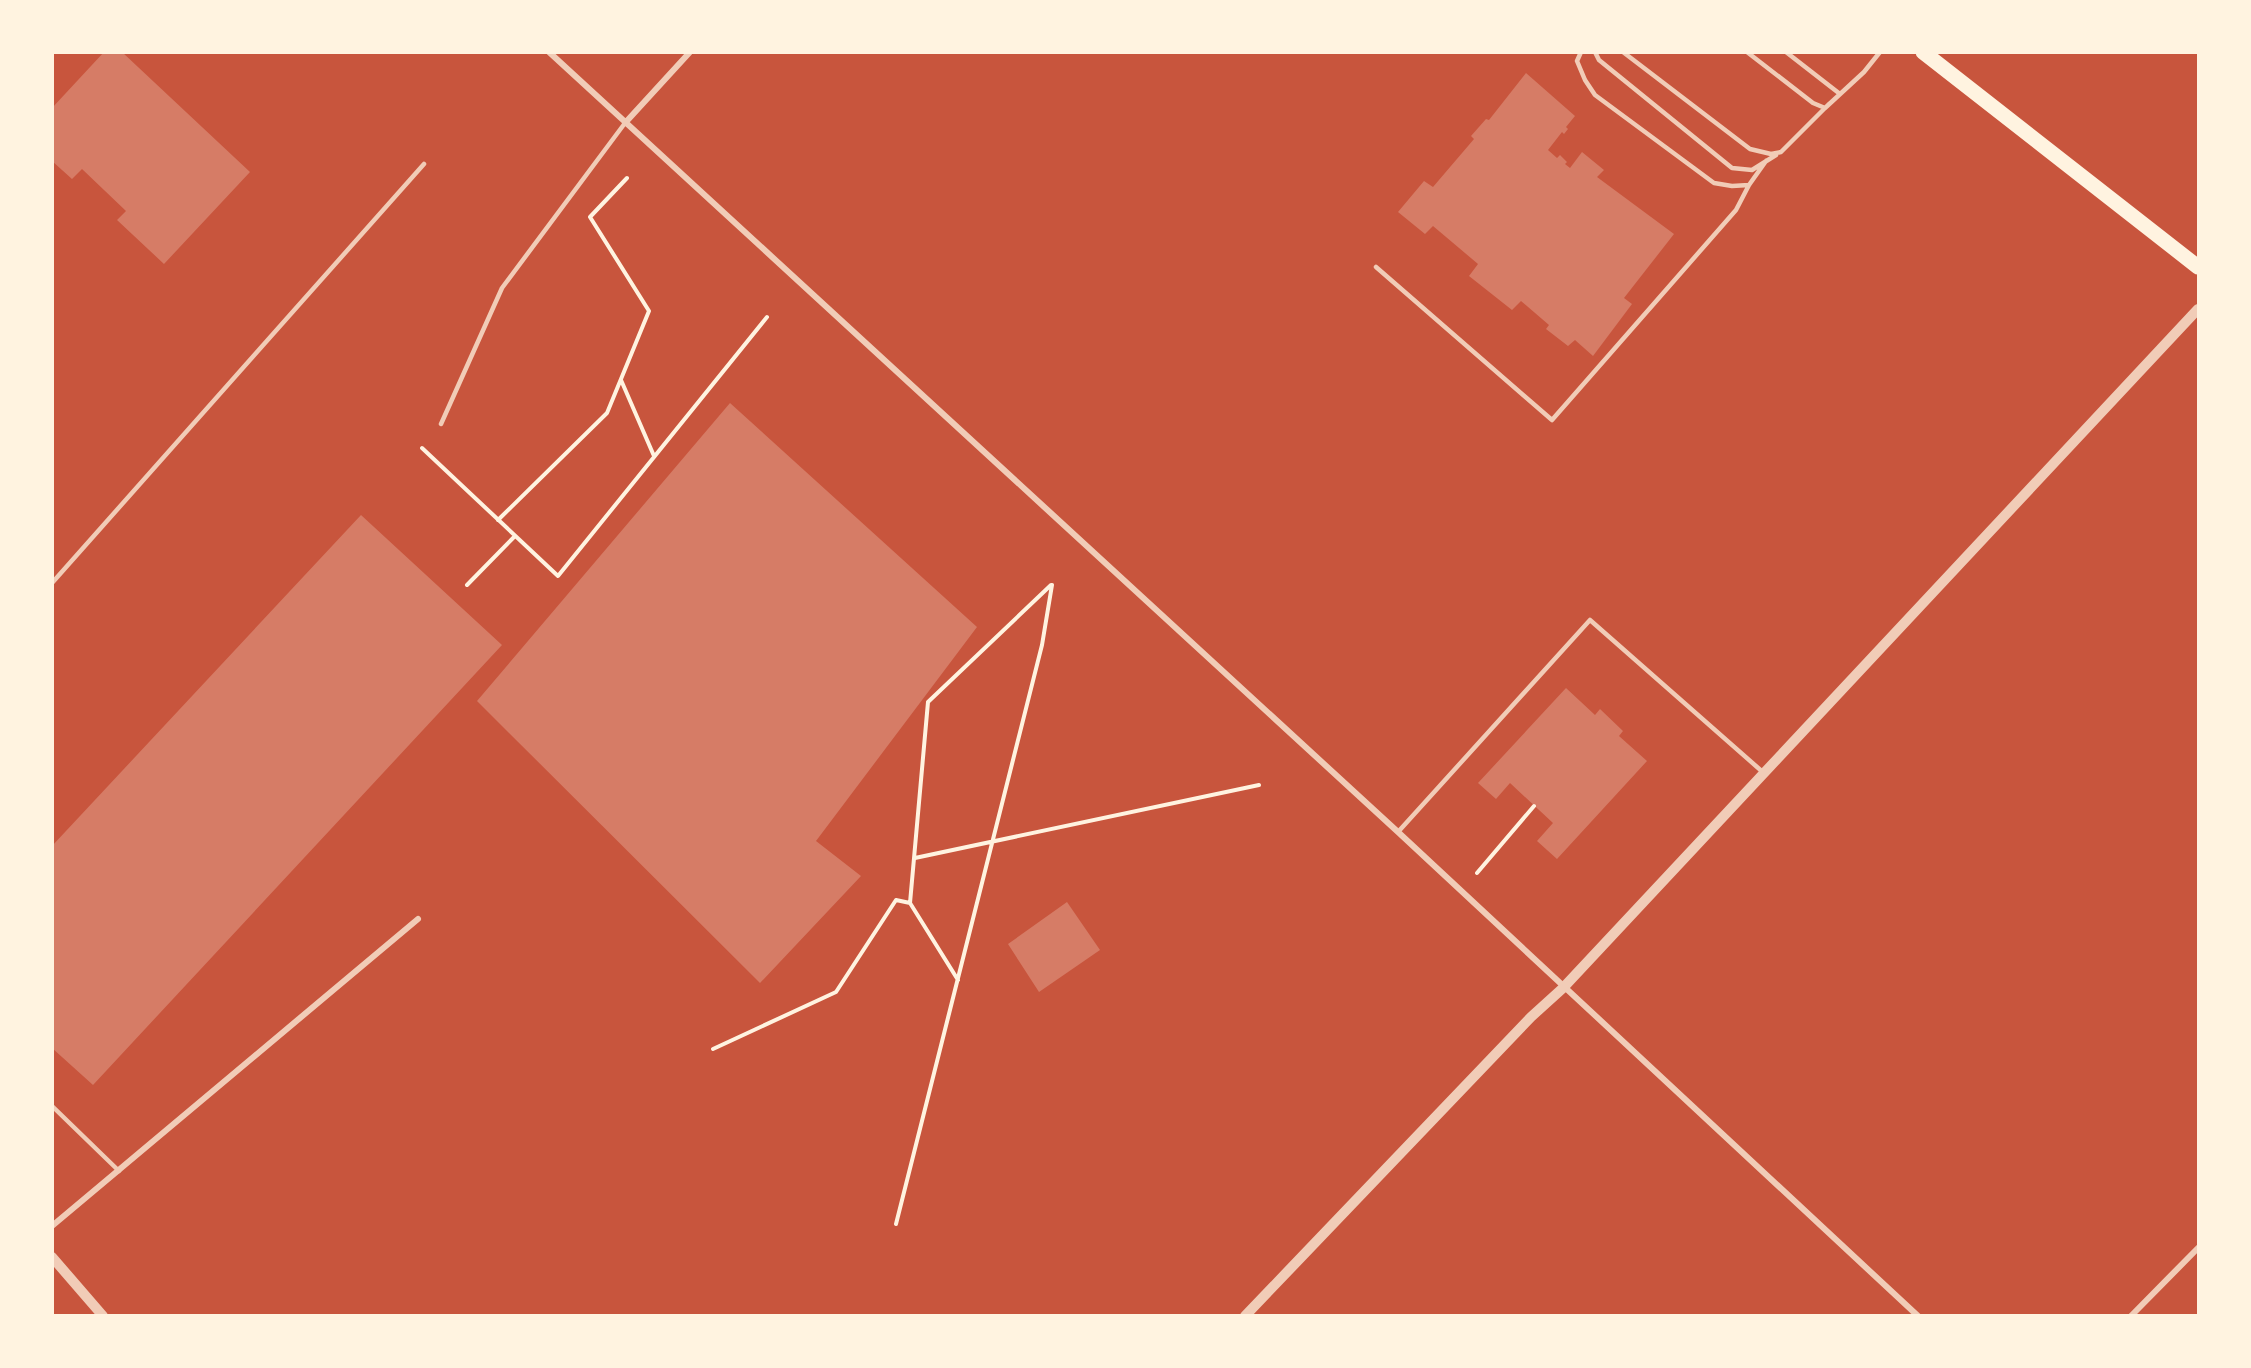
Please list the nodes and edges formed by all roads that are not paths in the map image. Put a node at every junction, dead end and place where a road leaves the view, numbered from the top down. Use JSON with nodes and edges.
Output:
{"nodes":[{"id":1,"x":549,"y":52,"type":"edge"},
{"id":2,"x":690,"y":52,"type":"edge"},
{"id":3,"x":1581,"y":52,"type":"edge"},
{"id":4,"x":1595,"y":52,"type":"edge"},
{"id":5,"x":1623,"y":52,"type":"edge"},
{"id":6,"x":1748,"y":52,"type":"edge"},
{"id":7,"x":1786,"y":52,"type":"edge"},
{"id":8,"x":1880,"y":52,"type":"edge"},
{"id":9,"x":1923,"y":52,"type":"edge"},
{"id":10,"x":1840,"y":94,"type":"junction"},
{"id":11,"x":1829,"y":104,"type":"junction"},
{"id":12,"x":625,"y":123,"type":"junction"},
{"id":13,"x":1781,"y":152,"type":"junction"},
{"id":14,"x":1766,"y":161,"type":"junction"},
{"id":15,"x":424,"y":164,"type":"dead end"},
{"id":16,"x":1749,"y":185,"type":"junction"},
{"id":17,"x":1376,"y":267,"type":"dead end"},
{"id":18,"x":2199,"y":267,"type":"edge"},
{"id":19,"x":2199,"y":309,"type":"edge"},
{"id":20,"x":441,"y":424,"type":"dead end"},
{"id":21,"x":52,"y":583,"type":"edge"},
{"id":22,"x":1765,"y":774,"type":"junction"},
{"id":23,"x":1398,"y":832,"type":"junction"},
{"id":24,"x":418,"y":919,"type":"dead end"},
{"id":25,"x":1563,"y":988,"type":"junction"},
{"id":26,"x":52,"y":1106,"type":"edge"},
{"id":27,"x":119,"y":1171,"type":"junction"},
{"id":28,"x":52,"y":1226,"type":"edge"},
{"id":29,"x":2199,"y":1248,"type":"edge"},
{"id":30,"x":52,"y":1257,"type":"edge"},
{"id":31,"x":103,"y":1316,"type":"edge"},
{"id":32,"x":1245,"y":1316,"type":"edge"},
{"id":33,"x":1917,"y":1316,"type":"edge"},
{"id":34,"x":2131,"y":1316,"type":"edge"}],
"edges":[{"from":1,"to":12,"type":"street"},
{"from":2,"to":12,"type":"street"},
{"from":3,"to":16,"type":"lane"},
{"from":4,"to":14,"type":"lane"},
{"from":5,"to":13,"type":"lane"},
{"from":6,"to":11,"type":"lane"},
{"from":7,"to":10,"type":"lane"},
{"from":8,"to":10,"type":"lane"},
{"from":9,"to":18,"type":"main road"},
{"from":10,"to":11,"type":"lane"},
{"from":11,"to":13,"type":"lane"},
{"from":12,"to":20,"type":"lane"},
{"from":12,"to":23,"type":"street"},
{"from":13,"to":14,"type":"lane"},
{"from":14,"to":16,"type":"lane"},
{"from":15,"to":21,"type":"lane"},
{"from":16,"to":17,"type":"lane"},
{"from":19,"to":22,"type":"street"},
{"from":22,"to":23,"type":"lane"},
{"from":22,"to":25,"type":"street"},
{"from":23,"to":25,"type":"street"},
{"from":24,"to":27,"type":"street"},
{"from":25,"to":32,"type":"street"},
{"from":25,"to":33,"type":"street"},
{"from":26,"to":27,"type":"lane"},
{"from":27,"to":28,"type":"street"},
{"from":29,"to":34,"type":"street"},
{"from":30,"to":31,"type":"street"}]}
